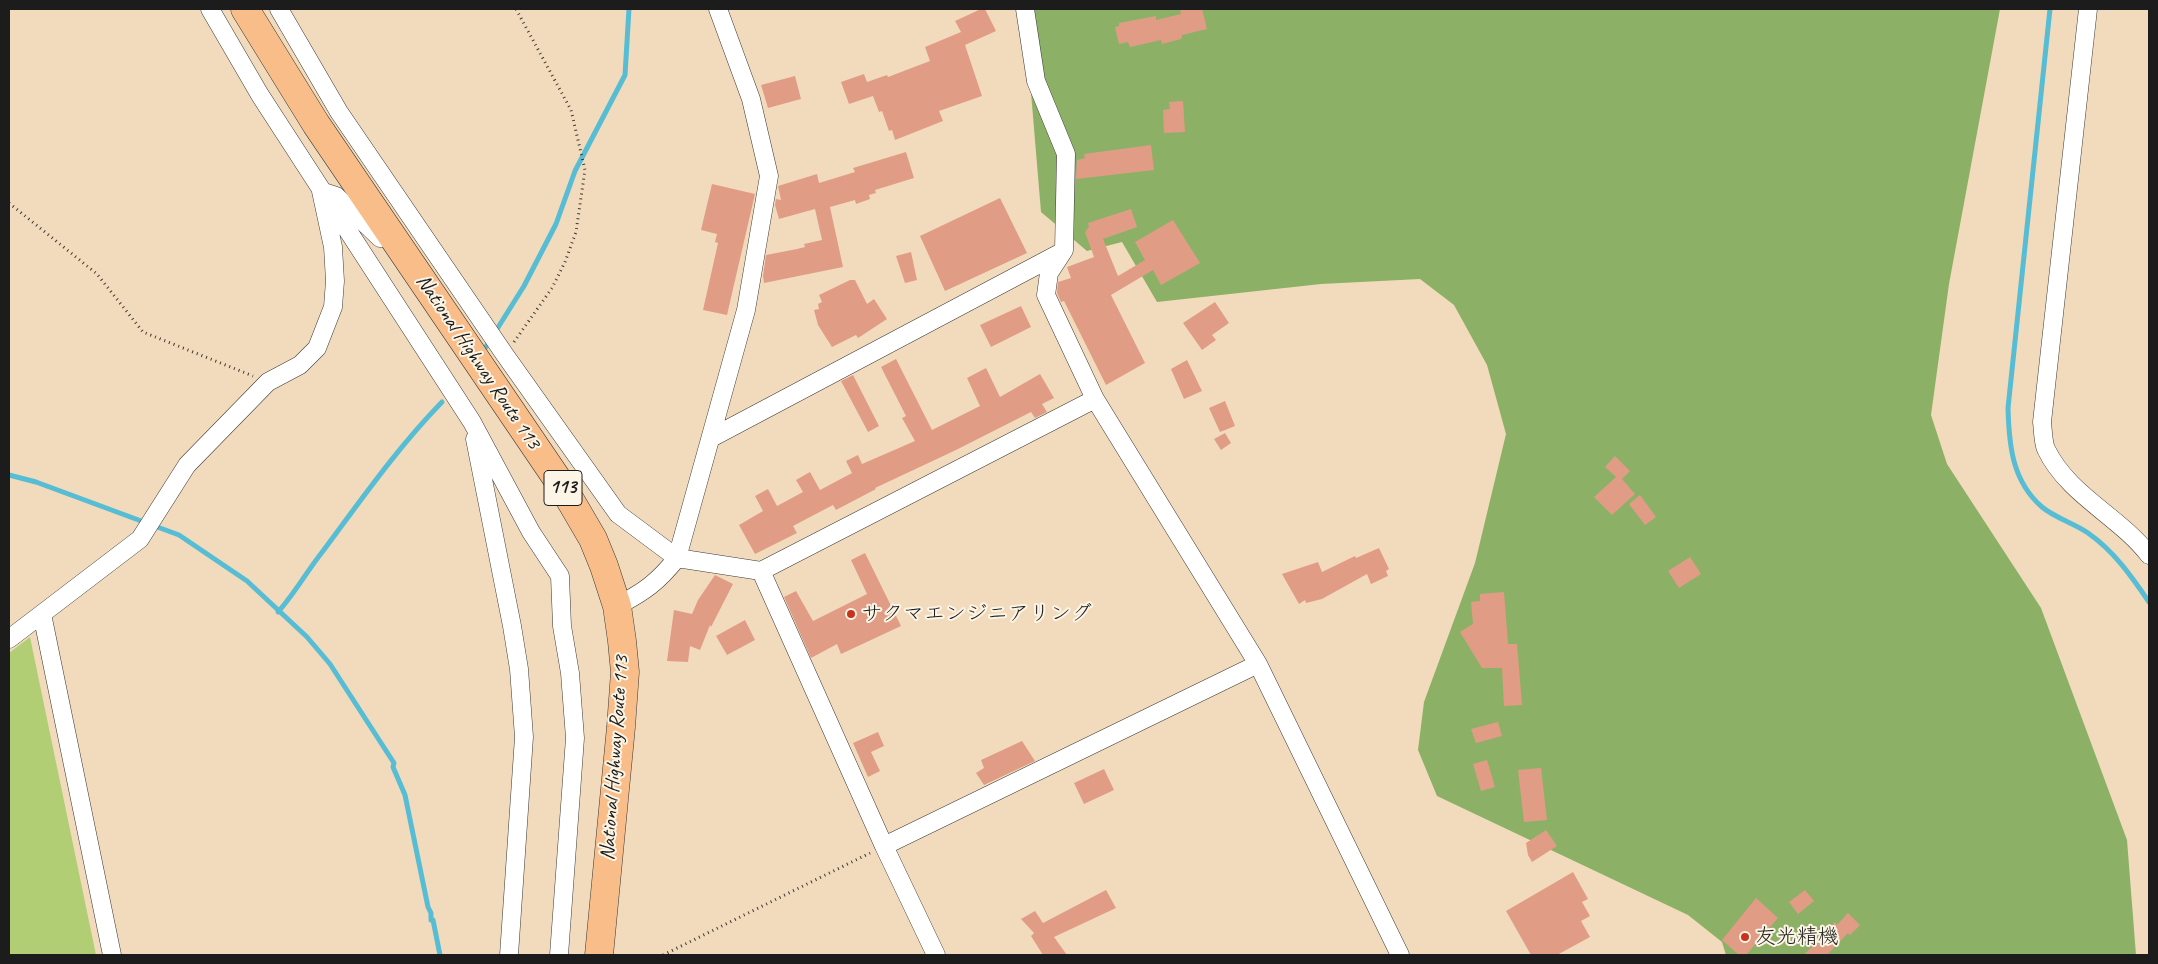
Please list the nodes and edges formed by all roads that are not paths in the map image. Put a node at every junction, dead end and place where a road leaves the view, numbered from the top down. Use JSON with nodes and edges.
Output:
{"nodes":[{"id":1,"x":210,"y":9,"type":"edge"},
{"id":2,"x":246,"y":9,"type":"edge"},
{"id":3,"x":279,"y":9,"type":"edge"},
{"id":4,"x":718,"y":9,"type":"edge"},
{"id":5,"x":1025,"y":9,"type":"edge"},
{"id":6,"x":2088,"y":9,"type":"edge"},
{"id":7,"x":321,"y":191,"type":"junction"},
{"id":8,"x":391,"y":235,"type":"junction"},
{"id":9,"x":1064,"y":250,"type":"junction"},
{"id":10,"x":1095,"y":399,"type":"junction"},
{"id":11,"x":472,"y":422,"type":"junction"},
{"id":12,"x":711,"y":438,"type":"junction"},
{"id":13,"x":2149,"y":554,"type":"edge"},
{"id":14,"x":677,"y":558,"type":"junction"},
{"id":15,"x":762,"y":571,"type":"junction"},
{"id":16,"x":617,"y":606,"type":"junction"},
{"id":17,"x":42,"y":614,"type":"junction"},
{"id":18,"x":9,"y":639,"type":"edge"},
{"id":19,"x":1258,"y":664,"type":"junction"},
{"id":20,"x":884,"y":846,"type":"junction"},
{"id":21,"x":112,"y":955,"type":"edge"},
{"id":22,"x":509,"y":955,"type":"edge"},
{"id":23,"x":559,"y":955,"type":"edge"},
{"id":24,"x":600,"y":955,"type":"edge"},
{"id":25,"x":936,"y":955,"type":"edge"},
{"id":26,"x":1400,"y":955,"type":"edge"}],
"edges":[{"from":1,"to":7,"type":"street"},
{"from":2,"to":8,"type":"highway","name":"National Highway Route 113","number":"113"},
{"from":3,"to":14,"type":"street"},
{"from":4,"to":12,"type":"street"},
{"from":5,"to":9,"type":"street"},
{"from":6,"to":13,"type":"street"},
{"from":7,"to":8,"type":"street"},
{"from":7,"to":11,"type":"street"},
{"from":7,"to":17,"type":"street"},
{"from":8,"to":16,"type":"highway","name":"National Highway Route 113","number":"113"},
{"from":9,"to":10,"type":"street"},
{"from":9,"to":12,"type":"street"},
{"from":10,"to":15,"type":"street"},
{"from":10,"to":19,"type":"street"},
{"from":11,"to":22,"type":"street"},
{"from":11,"to":23,"type":"street"},
{"from":12,"to":14,"type":"street"},
{"from":14,"to":15,"type":"street"},
{"from":14,"to":16,"type":"street"},
{"from":15,"to":20,"type":"street"},
{"from":16,"to":24,"type":"highway","name":"National Highway Route 113","number":"113"},
{"from":17,"to":18,"type":"street"},
{"from":17,"to":21,"type":"street"},
{"from":19,"to":20,"type":"street"},
{"from":19,"to":26,"type":"street"},
{"from":20,"to":25,"type":"street"}]}
